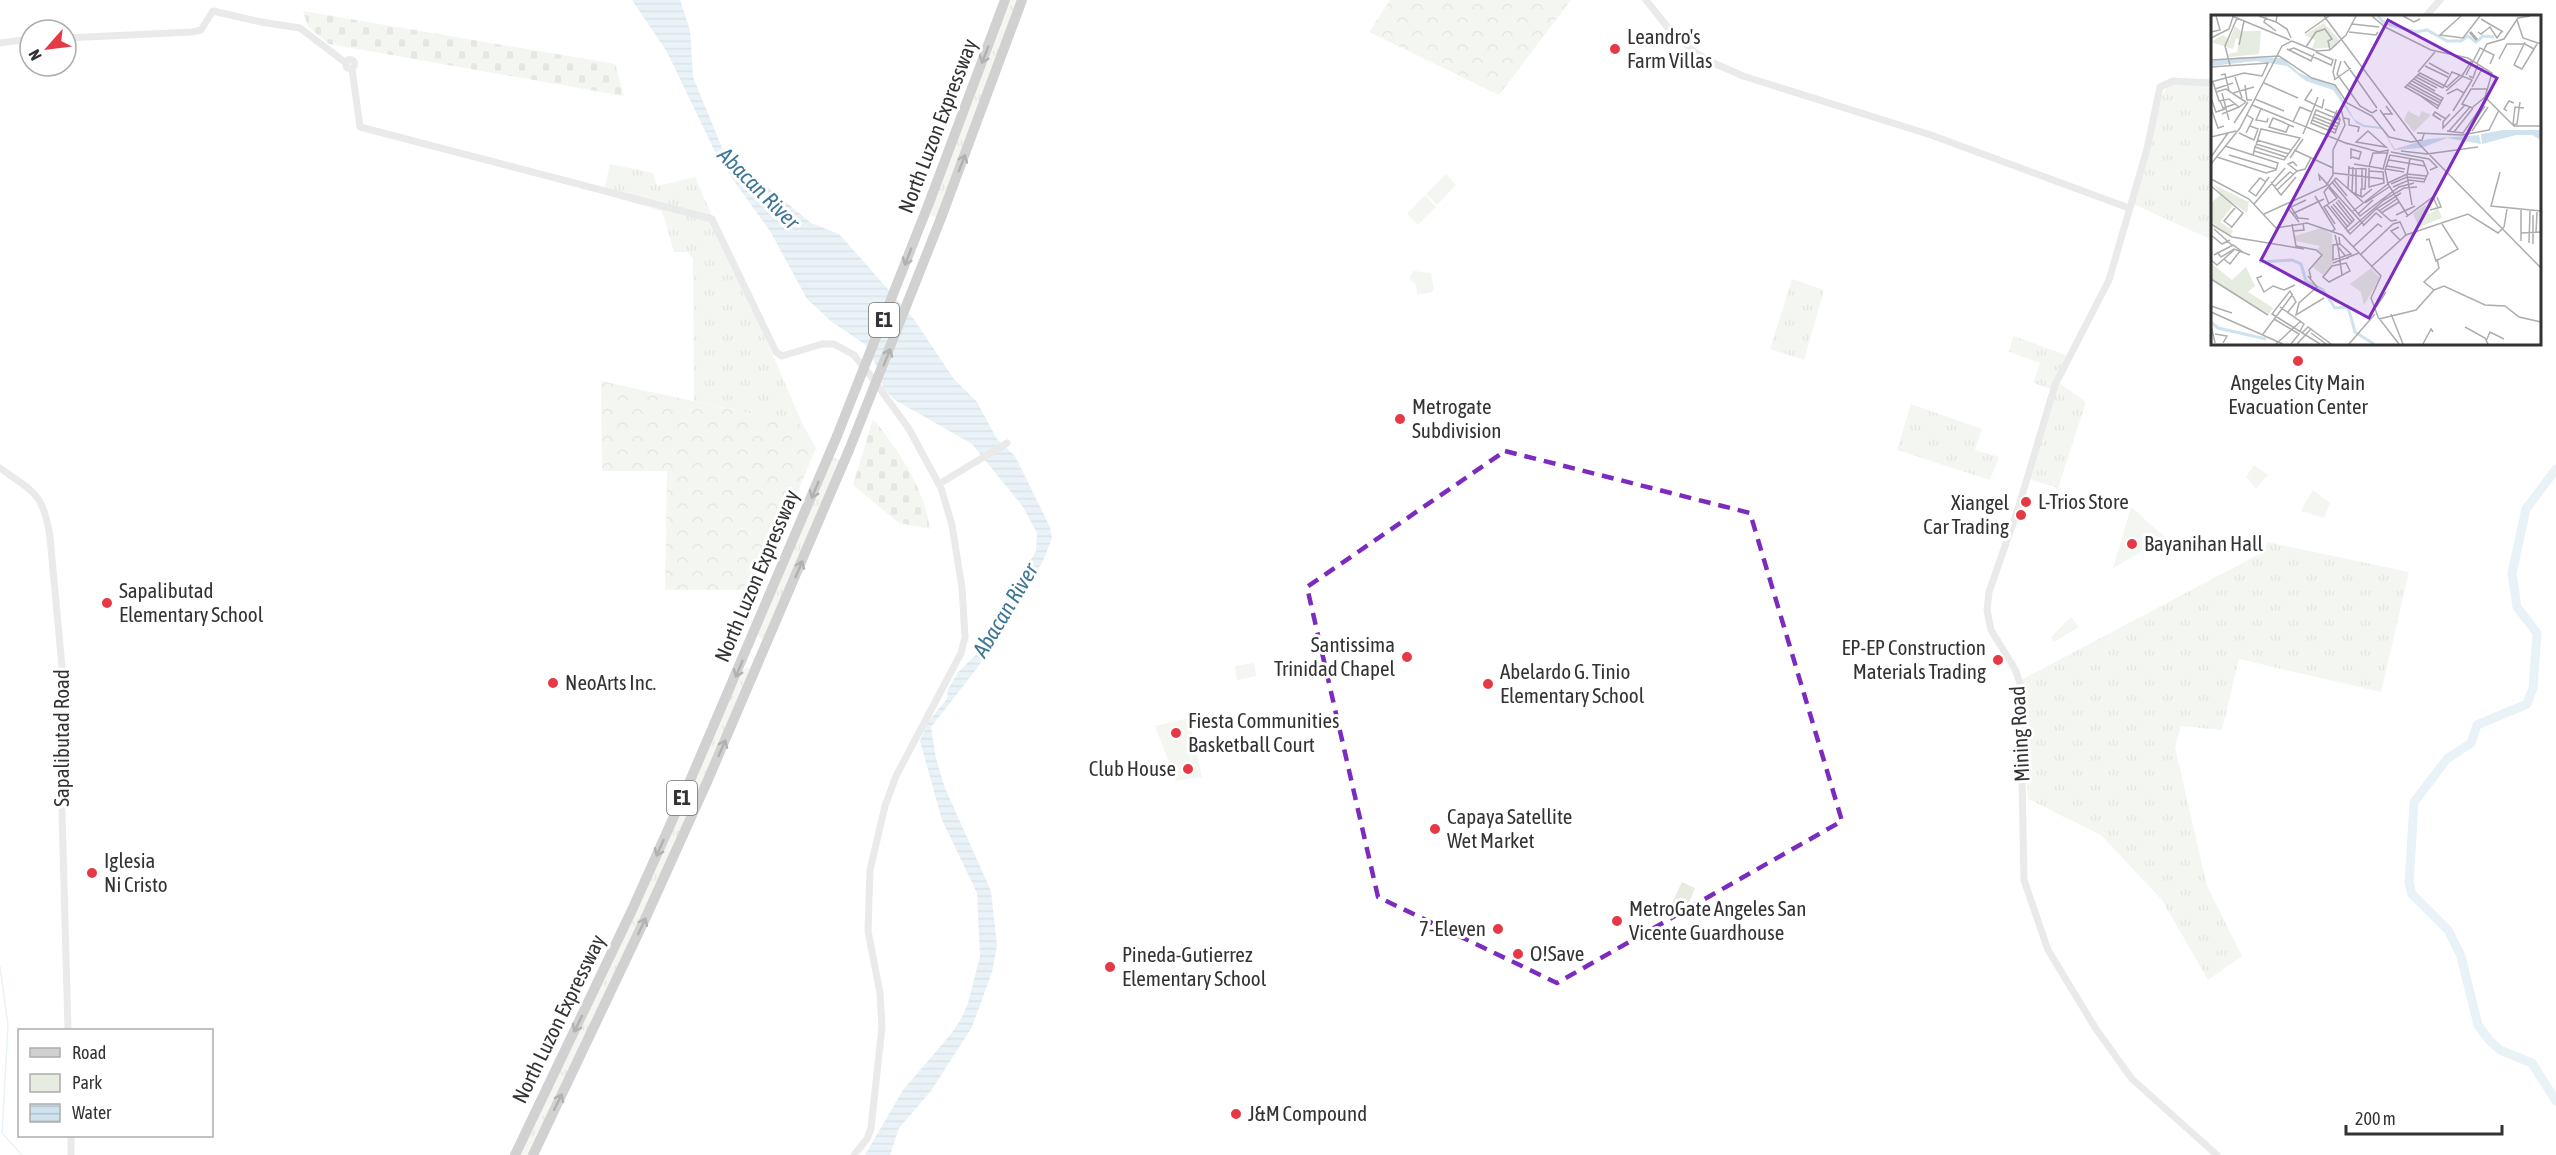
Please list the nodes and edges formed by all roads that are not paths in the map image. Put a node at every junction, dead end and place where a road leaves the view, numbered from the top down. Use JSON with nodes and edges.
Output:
{"nodes":[{"id":1,"x":1005,"y":0,"type":"edge"},
{"id":2,"x":1022,"y":0,"type":"edge"},
{"id":3,"x":1646,"y":0,"type":"edge"},
{"id":4,"x":2440,"y":0,"type":"edge"},
{"id":5,"x":2427,"y":15,"type":"edge"},
{"id":6,"x":78,"y":37,"type":"edge"},
{"id":7,"x":18,"y":41,"type":"edge"},
{"id":8,"x":0,"y":43,"type":"edge"},
{"id":9,"x":2211,"y":83,"type":"edge"},
{"id":10,"x":2129,"y":208,"type":"junction"},
{"id":11,"x":1006,"y":444,"type":"dead end"},
{"id":12,"x":0,"y":468,"type":"edge"},
{"id":13,"x":942,"y":482,"type":"junction"},
{"id":14,"x":68,"y":1029,"type":"edge"},
{"id":15,"x":71,"y":1137,"type":"edge"},
{"id":16,"x":71,"y":1155,"type":"edge"},
{"id":17,"x":515,"y":1155,"type":"edge"},
{"id":18,"x":533,"y":1155,"type":"edge"},
{"id":19,"x":854,"y":1155,"type":"edge"},
{"id":20,"x":2217,"y":1155,"type":"edge"}],
"edges":[{"from":1,"to":17,"type":"highway","name":"North Luzon Expressway","number":"E1","one_way":true,"bridge":true},
{"from":18,"to":2,"type":"highway","name":"North Luzon Expressway","number":"E1","one_way":true,"bridge":true},
{"from":3,"to":10,"type":"street"},
{"from":4,"to":5,"type":"street"},
{"from":6,"to":13,"type":"street"},
{"from":7,"to":8,"type":"street"},
{"from":9,"to":10,"type":"street","name":"Mining Road"},
{"from":10,"to":20,"type":"street","name":"Mining Road"},
{"from":11,"to":13,"type":"street"},
{"from":12,"to":14,"type":"street","name":"Sapalibutad Road"},
{"from":13,"to":19,"type":"street"},
{"from":15,"to":16,"type":"street"}]}
